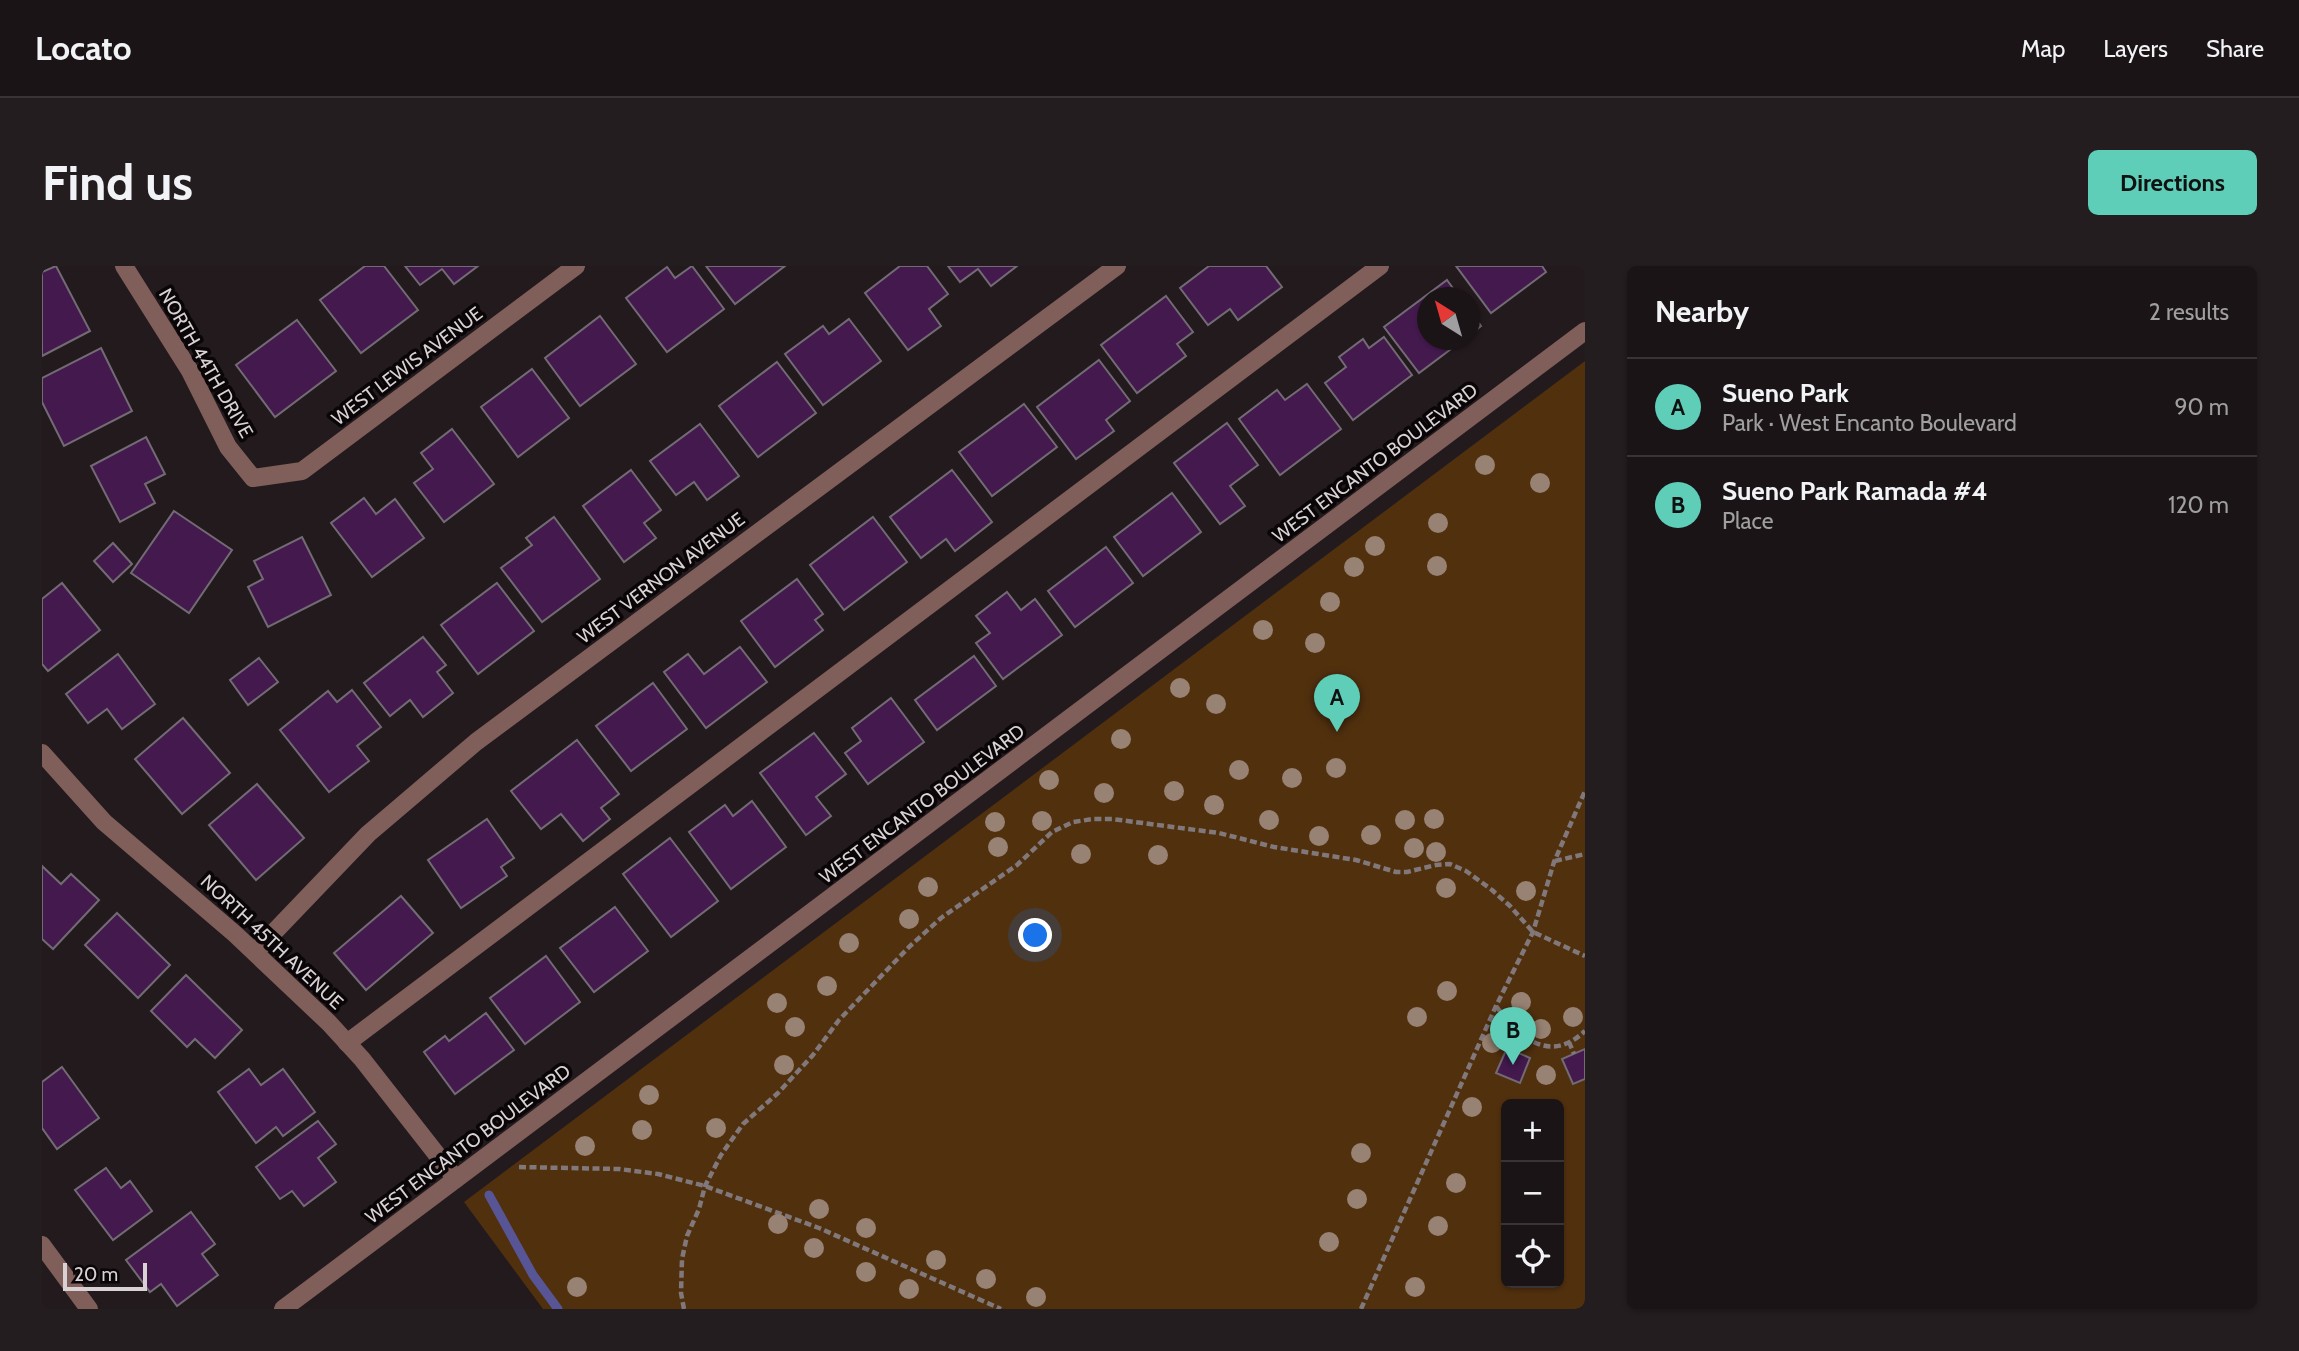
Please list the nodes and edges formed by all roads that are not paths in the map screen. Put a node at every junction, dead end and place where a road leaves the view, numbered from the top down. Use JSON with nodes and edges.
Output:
{"nodes":[{"id":1,"x":124,"y":266,"type":"edge"},
{"id":2,"x":576,"y":266,"type":"edge"},
{"id":3,"x":1117,"y":266,"type":"edge"},
{"id":4,"x":1380,"y":266,"type":"edge"},
{"id":5,"x":1585,"y":331,"type":"edge"},
{"id":6,"x":253,"y":478,"type":"joint"},
{"id":7,"x":42,"y":753,"type":"edge"},
{"id":8,"x":255,"y":952,"type":"junction"},
{"id":9,"x":347,"y":1043,"type":"junction"},
{"id":10,"x":456,"y":1179,"type":"junction"},
{"id":11,"x":42,"y":1245,"type":"edge"},
{"id":12,"x":89,"y":1309,"type":"edge"},
{"id":13,"x":283,"y":1309,"type":"edge"}],
"edges":[{"from":1,"to":6,"type":"street","name":"NORTH 44TH DRIVE"},
{"from":2,"to":6,"type":"street","name":"WEST LEWIS AVENUE"},
{"from":3,"to":8,"type":"street","name":"WEST VERNON AVENUE"},
{"from":4,"to":9,"type":"street"},
{"from":5,"to":10,"type":"street","name":"WEST ENCANTO BOULEVARD"},
{"from":7,"to":8,"type":"street","name":"NORTH 45TH AVENUE"},
{"from":8,"to":9,"type":"street","name":"NORTH 45TH AVENUE"},
{"from":9,"to":10,"type":"street","name":"NORTH 45TH AVENUE"},
{"from":10,"to":13,"type":"street","name":"WEST ENCANTO BOULEVARD"},
{"from":11,"to":12,"type":"street"}]}
